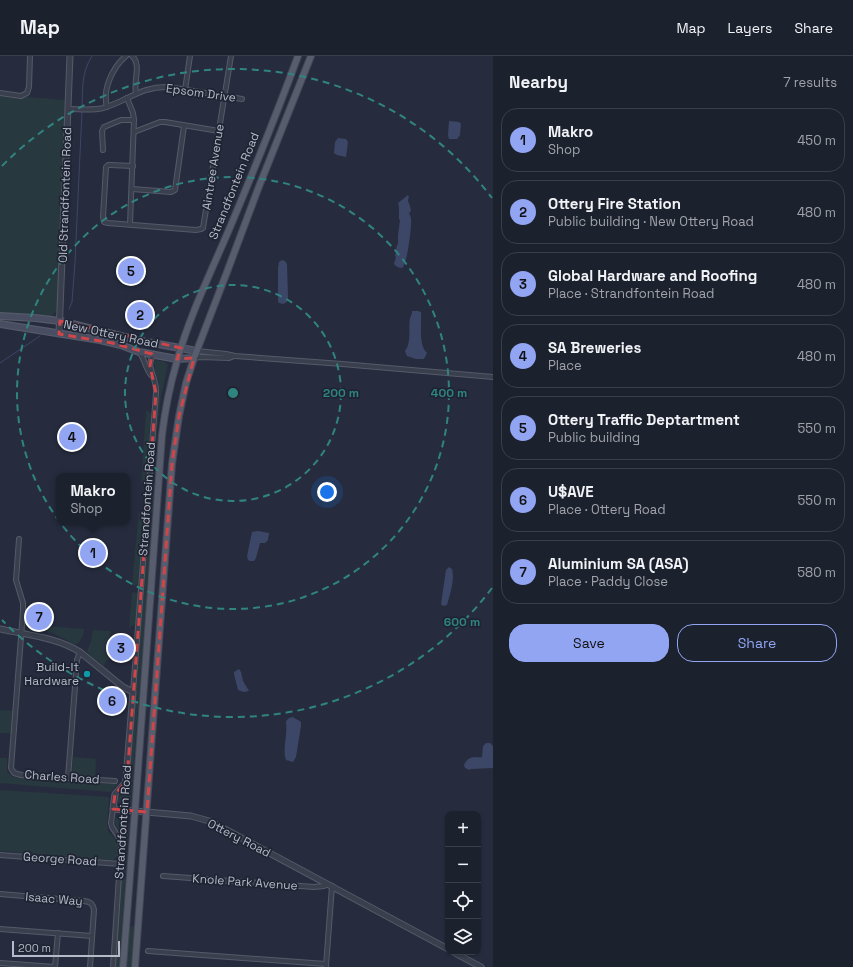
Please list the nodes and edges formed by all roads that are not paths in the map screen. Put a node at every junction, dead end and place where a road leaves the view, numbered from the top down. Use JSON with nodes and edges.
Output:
{"nodes":[{"id":1,"x":30,"y":56,"type":"edge"},
{"id":2,"x":70,"y":56,"type":"edge"},
{"id":3,"x":126,"y":56,"type":"edge"},
{"id":4,"x":132,"y":56,"type":"edge"},
{"id":5,"x":190,"y":56,"type":"edge"},
{"id":6,"x":231,"y":56,"type":"edge"},
{"id":7,"x":298,"y":56,"type":"edge"},
{"id":8,"x":311,"y":56,"type":"edge"},
{"id":9,"x":185,"y":90,"type":"junction"},
{"id":10,"x":0,"y":93,"type":"edge"},
{"id":11,"x":136,"y":93,"type":"junction"},
{"id":12,"x":224,"y":96,"type":"junction"},
{"id":13,"x":127,"y":98,"type":"junction"},
{"id":14,"x":242,"y":98,"type":"dead end"},
{"id":15,"x":107,"y":107,"type":"junction"},
{"id":16,"x":71,"y":109,"type":"junction"},
{"id":17,"x":134,"y":120,"type":"junction"},
{"id":18,"x":184,"y":126,"type":"junction"},
{"id":19,"x":219,"y":131,"type":"junction"},
{"id":20,"x":134,"y":132,"type":"junction"},
{"id":21,"x":102,"y":150,"type":"dead end"},
{"id":22,"x":133,"y":166,"type":"junction"},
{"id":23,"x":132,"y":188,"type":"junction"},
{"id":24,"x":130,"y":224,"type":"junction"},
{"id":25,"x":0,"y":316,"type":"edge"},
{"id":26,"x":60,"y":321,"type":"junction"},
{"id":27,"x":0,"y":324,"type":"edge"},
{"id":28,"x":59,"y":334,"type":"junction"},
{"id":29,"x":181,"y":348,"type":"junction"},
{"id":30,"x":197,"y":351,"type":"junction"},
{"id":31,"x":139,"y":352,"type":"junction"},
{"id":32,"x":154,"y":354,"type":"junction"},
{"id":33,"x":235,"y":356,"type":"junction"},
{"id":34,"x":194,"y":358,"type":"junction"},
{"id":35,"x":177,"y":359,"type":"junction"},
{"id":36,"x":153,"y":377,"type":"junction"},
{"id":37,"x":493,"y":377,"type":"edge"},
{"id":38,"x":19,"y":539,"type":"dead end"},
{"id":39,"x":0,"y":630,"type":"edge"},
{"id":40,"x":22,"y":634,"type":"junction"},
{"id":41,"x":80,"y":652,"type":"junction"},
{"id":42,"x":133,"y":692,"type":"junction"},
{"id":43,"x":68,"y":778,"type":"junction"},
{"id":44,"x":116,"y":781,"type":"dead end"},
{"id":45,"x":113,"y":809,"type":"junction"},
{"id":46,"x":135,"y":811,"type":"junction"},
{"id":47,"x":147,"y":812,"type":"junction"},
{"id":48,"x":0,"y":854,"type":"edge"},
{"id":49,"x":120,"y":864,"type":"junction"},
{"id":50,"x":163,"y":876,"type":"dead end"},
{"id":51,"x":329,"y":885,"type":"junction"},
{"id":52,"x":0,"y":894,"type":"edge"},
{"id":53,"x":0,"y":929,"type":"edge"},
{"id":54,"x":58,"y":933,"type":"junction"},
{"id":55,"x":92,"y":936,"type":"junction"},
{"id":56,"x":445,"y":947,"type":"edge"},
{"id":57,"x":148,"y":951,"type":"dead end"},
{"id":58,"x":459,"y":955,"type":"edge"},
{"id":59,"x":0,"y":963,"type":"edge"},
{"id":60,"x":326,"y":966,"type":"edge"},
{"id":61,"x":478,"y":966,"type":"edge"},
{"id":62,"x":55,"y":967,"type":"edge"},
{"id":63,"x":90,"y":967,"type":"edge"},
{"id":64,"x":113,"y":967,"type":"edge"},
{"id":65,"x":123,"y":967,"type":"edge"},
{"id":66,"x":135,"y":967,"type":"edge"}],
"edges":[{"from":1,"to":10,"type":"street"},
{"from":2,"to":16,"type":"street","name":"Old Strandfontein Road"},
{"from":3,"to":15,"type":"street"},
{"from":4,"to":11,"type":"street"},
{"from":5,"to":9,"type":"street"},
{"from":6,"to":12,"type":"street","name":"Aintree Avenue"},
{"from":7,"to":29,"type":"main road","name":"Strandfontein Road"},
{"from":8,"to":30,"type":"main road","name":"Strandfontein Road"},
{"from":9,"to":11,"type":"street","name":"Epsom Drive"},
{"from":9,"to":12,"type":"street","name":"Epsom Drive"},
{"from":11,"to":13,"type":"street","name":"Epsom Drive"},
{"from":12,"to":14,"type":"street","name":"Epsom Drive"},
{"from":12,"to":19,"type":"street","name":"Aintree Avenue"},
{"from":13,"to":15,"type":"street","name":"Epsom Drive"},
{"from":13,"to":17,"type":"street"},
{"from":15,"to":16,"type":"street","name":"Epsom Drive"},
{"from":16,"to":26,"type":"street","name":"Old Strandfontein Road"},
{"from":17,"to":20,"type":"street"},
{"from":17,"to":21,"type":"street"},
{"from":18,"to":19,"type":"street"},
{"from":18,"to":20,"type":"street"},
{"from":18,"to":23,"type":"street"},
{"from":19,"to":24,"type":"street","name":"Aintree Avenue"},
{"from":20,"to":22,"type":"street"},
{"from":22,"to":23,"type":"street"},
{"from":22,"to":24,"type":"street"},
{"from":23,"to":24,"type":"street"},
{"from":25,"to":26,"type":"main road","name":"New Ottery Road"},
{"from":26,"to":28,"type":"street","name":"Old Strandfontein Road"},
{"from":26,"to":29,"type":"main road","name":"New Ottery Road"},
{"from":27,"to":28,"type":"main road","name":"New Ottery Road"},
{"from":28,"to":31,"type":"main road","name":"New Ottery Road"},
{"from":29,"to":30,"type":"main road","name":"New Ottery Road"},
{"from":29,"to":35,"type":"main road","name":"Strandfontein Road"},
{"from":30,"to":33,"type":"street"},
{"from":30,"to":34,"type":"main road","name":"Strandfontein Road"},
{"from":31,"to":32,"type":"main road","name":"New Ottery Road"},
{"from":31,"to":36,"type":"street","name":"Strandfontein Road"},
{"from":32,"to":35,"type":"main road","name":"New Ottery Road"},
{"from":32,"to":36,"type":"street","name":"Strandfontein Road"},
{"from":33,"to":34,"type":"street"},
{"from":33,"to":37,"type":"street"},
{"from":34,"to":35,"type":"main road","name":"New Ottery Road"},
{"from":34,"to":47,"type":"main road","name":"Strandfontein Road"},
{"from":35,"to":46,"type":"main road","name":"Strandfontein Road"},
{"from":36,"to":42,"type":"street","name":"Strandfontein Road"},
{"from":38,"to":40,"type":"street"},
{"from":39,"to":40,"type":"street"},
{"from":40,"to":41,"type":"street"},
{"from":40,"to":43,"type":"street","name":"Charles Road"},
{"from":41,"to":42,"type":"street"},
{"from":41,"to":43,"type":"street"},
{"from":42,"to":45,"type":"street"},
{"from":43,"to":44,"type":"street","name":"Charles Road"},
{"from":45,"to":46,"type":"street","name":"Ottery Road"},
{"from":45,"to":49,"type":"street"},
{"from":46,"to":47,"type":"street","name":"Ottery Road"},
{"from":46,"to":65,"type":"main road","name":"Strandfontein Road"},
{"from":47,"to":51,"type":"street","name":"Ottery Road"},
{"from":47,"to":66,"type":"main road","name":"Strandfontein Road"},
{"from":48,"to":49,"type":"street","name":"George Road"},
{"from":49,"to":64,"type":"street"},
{"from":50,"to":51,"type":"street","name":"Knole Park Avenue"},
{"from":51,"to":56,"type":"street","name":"Ottery Road"},
{"from":51,"to":60,"type":"street"},
{"from":52,"to":55,"type":"street","name":"Isaac Way"},
{"from":53,"to":54,"type":"street"},
{"from":54,"to":55,"type":"street"},
{"from":54,"to":62,"type":"street"},
{"from":55,"to":63,"type":"street","name":"Isaac Way"},
{"from":57,"to":60,"type":"street"},
{"from":58,"to":61,"type":"street"},
{"from":59,"to":62,"type":"street"}]}
